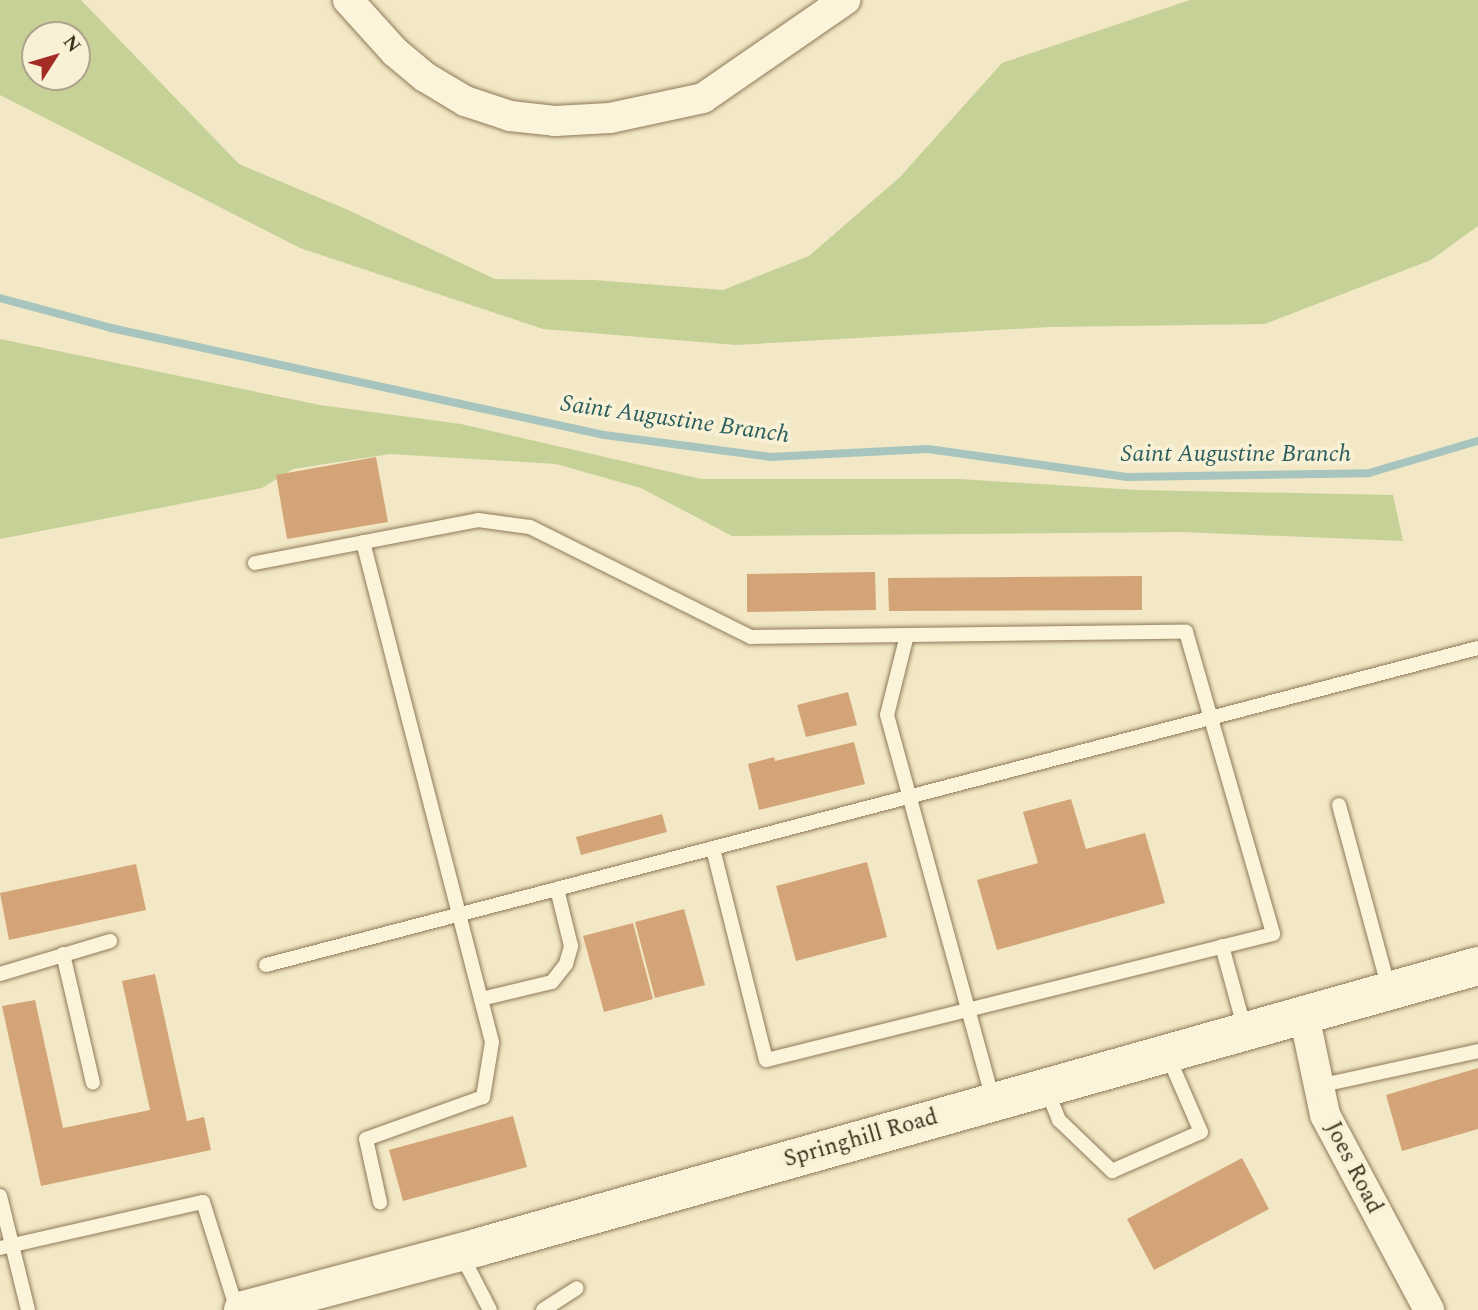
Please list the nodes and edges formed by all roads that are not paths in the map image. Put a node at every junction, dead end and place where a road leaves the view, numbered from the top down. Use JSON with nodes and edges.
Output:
{"nodes":[{"id":1,"x":348,"y":0,"type":"edge"},
{"id":2,"x":845,"y":0,"type":"edge"},
{"id":3,"x":363,"y":542,"type":"junction"},
{"id":4,"x":255,"y":563,"type":"dead end"},
{"id":5,"x":907,"y":635,"type":"junction"},
{"id":6,"x":1478,"y":648,"type":"edge"},
{"id":7,"x":1211,"y":718,"type":"junction"},
{"id":8,"x":911,"y":796,"type":"junction"},
{"id":9,"x":1339,"y":805,"type":"dead end"},
{"id":10,"x":713,"y":849,"type":"junction"},
{"id":11,"x":557,"y":889,"type":"junction"},
{"id":12,"x":459,"y":915,"type":"junction"},
{"id":13,"x":110,"y":941,"type":"dead end"},
{"id":14,"x":1222,"y":946,"type":"junction"},
{"id":15,"x":63,"y":954,"type":"junction"},
{"id":16,"x":266,"y":965,"type":"dead end"},
{"id":17,"x":1478,"y":966,"type":"edge"},
{"id":18,"x":0,"y":974,"type":"edge"},
{"id":19,"x":1389,"y":991,"type":"junction"},
{"id":20,"x":481,"y":999,"type":"junction"},
{"id":21,"x":968,"y":1009,"type":"junction"},
{"id":22,"x":1304,"y":1015,"type":"junction"},
{"id":23,"x":1245,"y":1031,"type":"junction"},
{"id":24,"x":1478,"y":1052,"type":"edge"},
{"id":25,"x":1167,"y":1053,"type":"junction"},
{"id":26,"x":93,"y":1083,"type":"dead end"},
{"id":27,"x":1318,"y":1086,"type":"junction"},
{"id":28,"x":1045,"y":1087,"type":"junction"},
{"id":29,"x":994,"y":1101,"type":"junction"},
{"id":30,"x":0,"y":1196,"type":"edge"},
{"id":31,"x":380,"y":1202,"type":"dead end"},
{"id":32,"x":6,"y":1246,"type":"edge"},
{"id":33,"x":460,"y":1252,"type":"junction"},
{"id":34,"x":577,"y":1288,"type":"dead end"},
{"id":35,"x":28,"y":1310,"type":"edge"},
{"id":36,"x":237,"y":1310,"type":"edge"},
{"id":37,"x":243,"y":1310,"type":"edge"},
{"id":38,"x":490,"y":1310,"type":"edge"},
{"id":39,"x":543,"y":1310,"type":"edge"},
{"id":40,"x":1429,"y":1310,"type":"edge"}],
"edges":[{"from":1,"to":2,"type":"street"},
{"from":3,"to":4,"type":"lane"},
{"from":3,"to":5,"type":"lane"},
{"from":3,"to":12,"type":"lane"},
{"from":5,"to":7,"type":"lane"},
{"from":5,"to":8,"type":"lane"},
{"from":6,"to":7,"type":"lane"},
{"from":7,"to":8,"type":"lane"},
{"from":7,"to":14,"type":"lane"},
{"from":8,"to":10,"type":"lane"},
{"from":8,"to":21,"type":"lane"},
{"from":9,"to":19,"type":"lane"},
{"from":10,"to":11,"type":"lane"},
{"from":10,"to":21,"type":"lane"},
{"from":11,"to":12,"type":"lane"},
{"from":11,"to":20,"type":"lane"},
{"from":12,"to":16,"type":"lane"},
{"from":12,"to":20,"type":"lane"},
{"from":13,"to":15,"type":"lane"},
{"from":14,"to":21,"type":"lane"},
{"from":14,"to":23,"type":"lane"},
{"from":15,"to":18,"type":"lane"},
{"from":15,"to":26,"type":"lane"},
{"from":17,"to":19,"type":"main road","name":"Springhill Road"},
{"from":19,"to":22,"type":"main road","name":"Springhill Road"},
{"from":20,"to":31,"type":"lane"},
{"from":21,"to":29,"type":"lane"},
{"from":22,"to":23,"type":"main road","name":"Springhill Road"},
{"from":22,"to":27,"type":"street","name":"Joes Road"},
{"from":23,"to":25,"type":"main road","name":"Springhill Road"},
{"from":24,"to":27,"type":"lane"},
{"from":25,"to":28,"type":"main road","name":"Springhill Road"},
{"from":25,"to":28,"type":"lane"},
{"from":27,"to":40,"type":"street","name":"Joes Road"},
{"from":28,"to":29,"type":"main road","name":"Springhill Road"},
{"from":29,"to":33,"type":"main road","name":"Springhill Road"},
{"from":30,"to":32,"type":"lane"},
{"from":32,"to":35,"type":"lane"},
{"from":32,"to":36,"type":"lane"},
{"from":33,"to":37,"type":"main road","name":"Springhill Road"},
{"from":33,"to":38,"type":"lane"},
{"from":34,"to":39,"type":"lane"}]}
